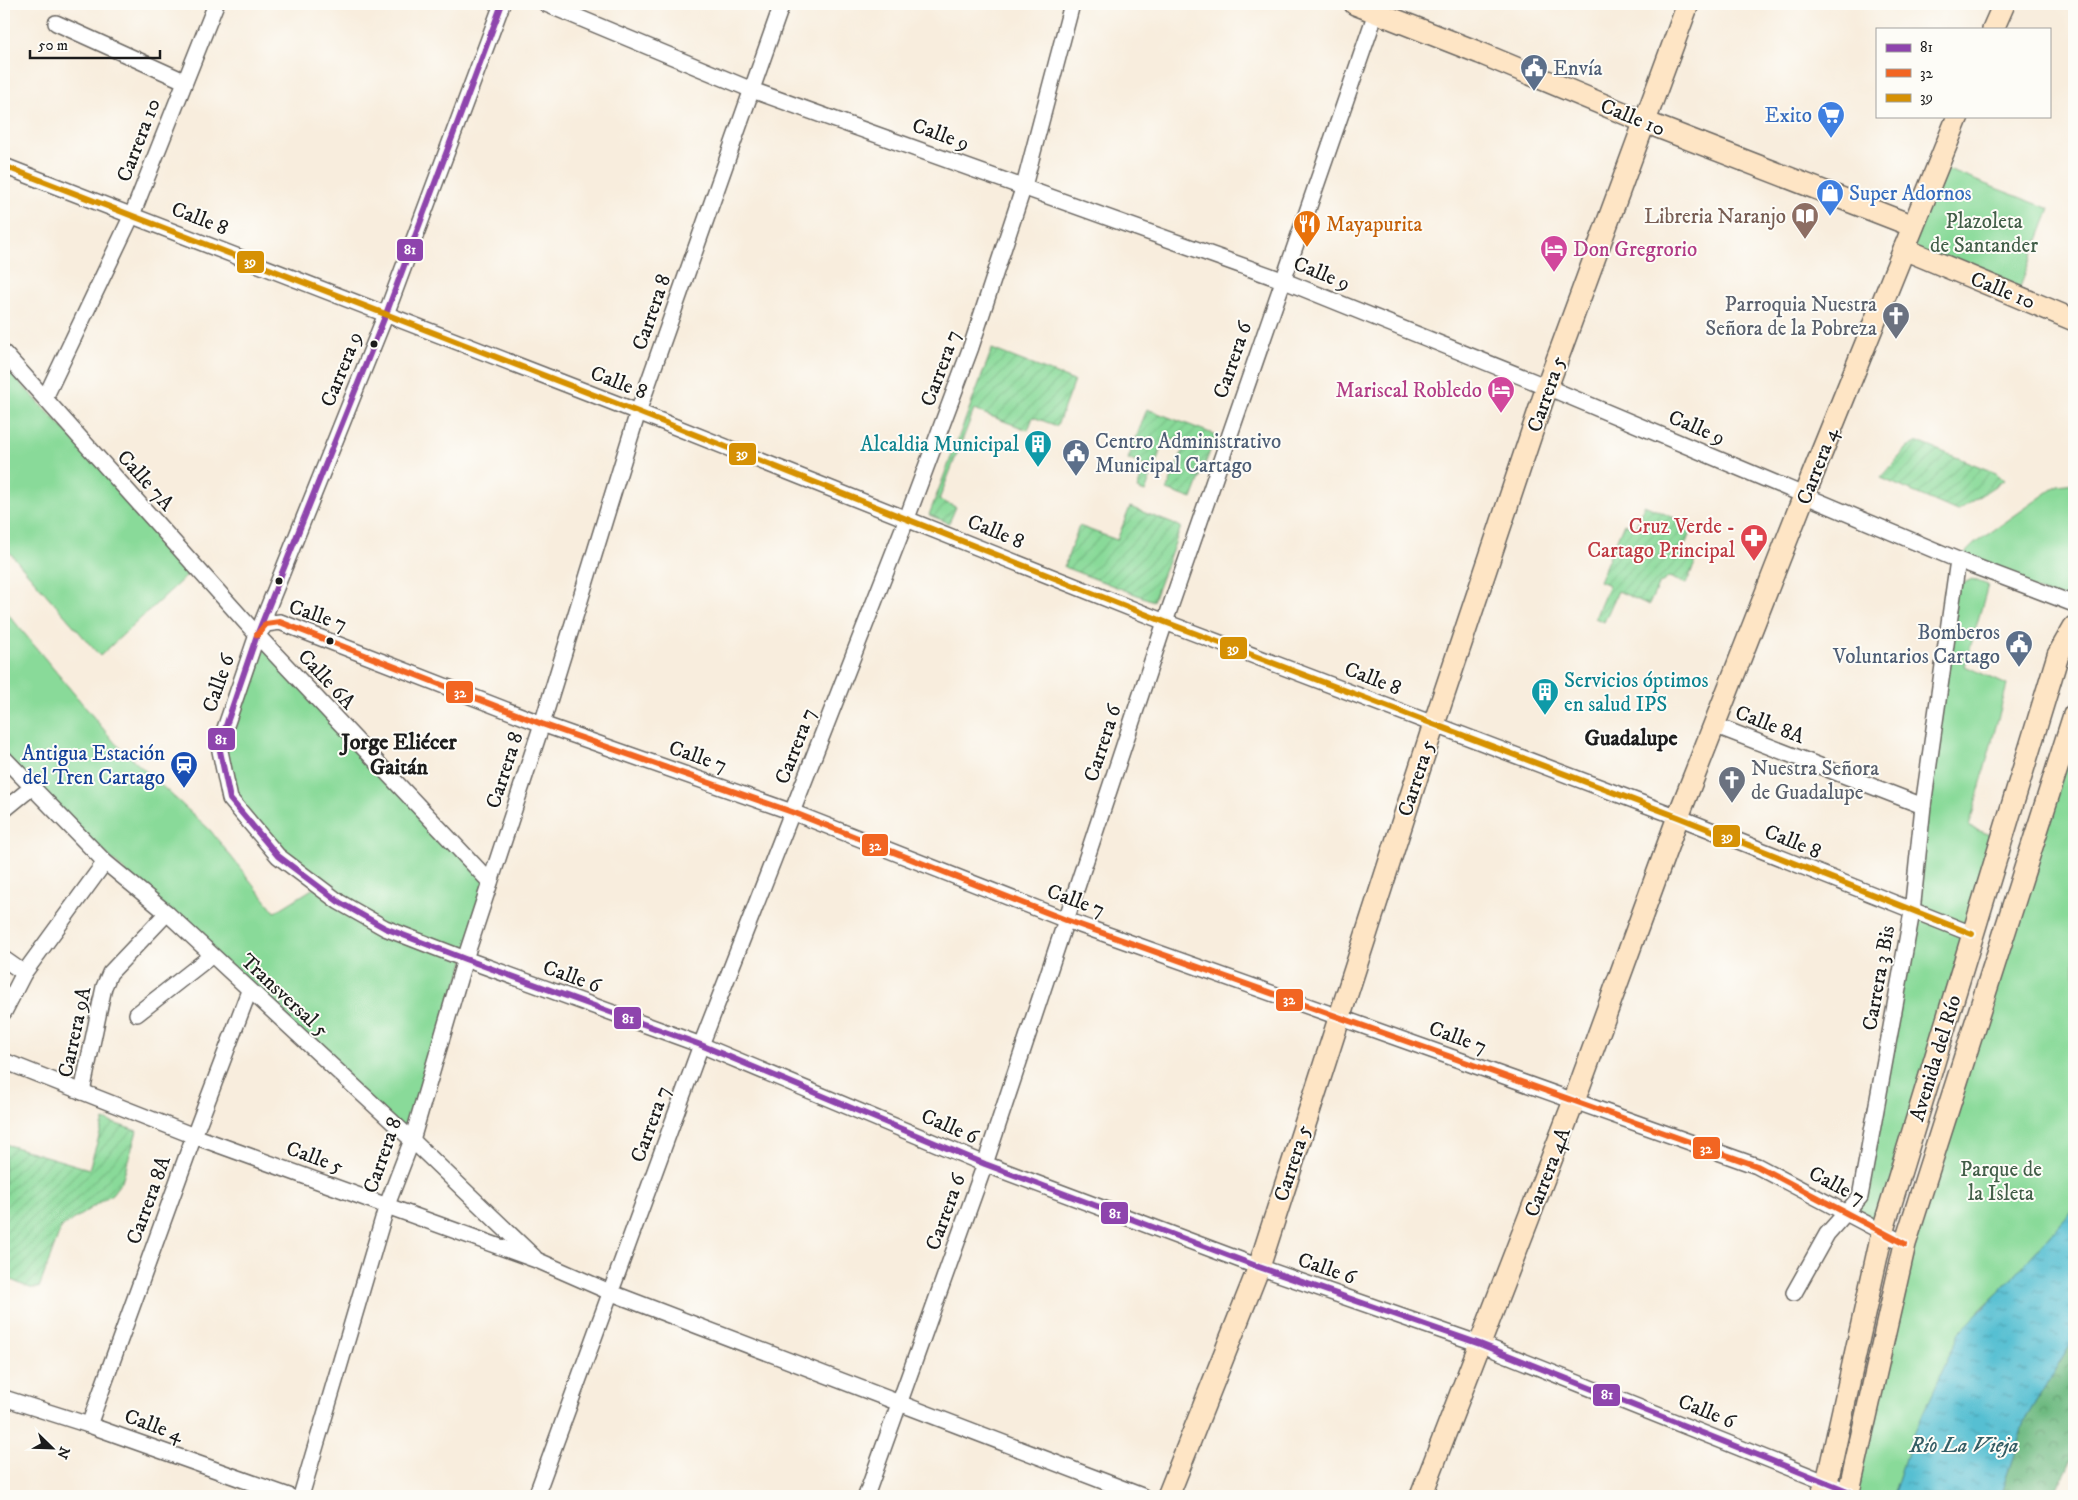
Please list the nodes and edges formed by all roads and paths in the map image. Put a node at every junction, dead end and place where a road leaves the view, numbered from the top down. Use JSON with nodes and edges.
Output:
{"nodes":[{"id":1,"x":216,"y":4,"type":"edge"},
{"id":2,"x":502,"y":4,"type":"edge"},
{"id":3,"x":546,"y":4,"type":"edge"},
{"id":4,"x":782,"y":4,"type":"edge"},
{"id":5,"x":1072,"y":4,"type":"edge"},
{"id":6,"x":1355,"y":4,"type":"edge"},
{"id":7,"x":1688,"y":4,"type":"edge"},
{"id":8,"x":2004,"y":4,"type":"edge"},
{"id":9,"x":1377,"y":8,"type":"edge"},
{"id":10,"x":56,"y":23,"type":"dead end"},
{"id":11,"x":1994,"y":28,"type":"edge"},
{"id":12,"x":184,"y":81,"type":"junction"},
{"id":13,"x":752,"y":90,"type":"junction"},
{"id":14,"x":1957,"y":118,"type":"edge"},
{"id":15,"x":1645,"y":122,"type":"junction"},
{"id":16,"x":4,"y":166,"type":"edge"},
{"id":17,"x":1024,"y":186,"type":"junction"},
{"id":18,"x":132,"y":215,"type":"junction"},
{"id":19,"x":1914,"y":226,"type":"junction"},
{"id":20,"x":1904,"y":249,"type":"junction"},
{"id":21,"x":1282,"y":280,"type":"junction"},
{"id":22,"x":386,"y":314,"type":"junction"},
{"id":23,"x":2074,"y":320,"type":"edge"},
{"id":24,"x":4,"y":353,"type":"edge"},
{"id":25,"x":1547,"y":387,"type":"junction"},
{"id":26,"x":45,"y":398,"type":"junction"},
{"id":27,"x":638,"y":412,"type":"junction"},
{"id":28,"x":1804,"y":496,"type":"junction"},
{"id":29,"x":907,"y":518,"type":"junction"},
{"id":30,"x":1958,"y":560,"type":"junction"},
{"id":31,"x":2074,"y":604,"type":"edge"},
{"id":32,"x":1165,"y":622,"type":"junction"},
{"id":33,"x":2074,"y":627,"type":"edge"},
{"id":34,"x":257,"y":635,"type":"junction"},
{"id":35,"x":2074,"y":715,"type":"edge"},
{"id":36,"x":542,"y":724,"type":"junction"},
{"id":37,"x":1434,"y":724,"type":"junction"},
{"id":38,"x":1714,"y":725,"type":"junction"},
{"id":39,"x":4,"y":758,"type":"edge"},
{"id":40,"x":31,"y":788,"type":"junction"},
{"id":41,"x":1923,"y":806,"type":"junction"},
{"id":42,"x":4,"y":810,"type":"edge"},
{"id":43,"x":792,"y":812,"type":"junction"},
{"id":44,"x":1678,"y":817,"type":"junction"},
{"id":45,"x":105,"y":862,"type":"junction"},
{"id":46,"x":490,"y":882,"type":"junction"},
{"id":47,"x":1912,"y":912,"type":"junction"},
{"id":48,"x":167,"y":914,"type":"junction"},
{"id":49,"x":1066,"y":920,"type":"junction"},
{"id":50,"x":1972,"y":934,"type":"junction"},
{"id":51,"x":212,"y":956,"type":"junction"},
{"id":52,"x":4,"y":959,"type":"edge"},
{"id":53,"x":465,"y":959,"type":"junction"},
{"id":54,"x":24,"y":973,"type":"junction"},
{"id":55,"x":249,"y":991,"type":"junction"},
{"id":56,"x":4,"y":1012,"type":"edge"},
{"id":57,"x":137,"y":1014,"type":"dead end"},
{"id":58,"x":1339,"y":1017,"type":"junction"},
{"id":59,"x":701,"y":1045,"type":"junction"},
{"id":60,"x":4,"y":1061,"type":"edge"},
{"id":61,"x":82,"y":1092,"type":"junction"},
{"id":62,"x":1574,"y":1100,"type":"junction"},
{"id":63,"x":194,"y":1136,"type":"junction"},
{"id":64,"x":412,"y":1140,"type":"junction"},
{"id":65,"x":985,"y":1164,"type":"junction"},
{"id":66,"x":387,"y":1205,"type":"junction"},
{"id":67,"x":1846,"y":1214,"type":"junction"},
{"id":68,"x":1882,"y":1233,"type":"junction"},
{"id":69,"x":1904,"y":1244,"type":"junction"},
{"id":70,"x":539,"y":1261,"type":"junction"},
{"id":71,"x":1259,"y":1267,"type":"junction"},
{"id":72,"x":612,"y":1293,"type":"junction"},
{"id":73,"x":1794,"y":1293,"type":"dead end"},
{"id":74,"x":1480,"y":1344,"type":"junction"},
{"id":75,"x":4,"y":1398,"type":"edge"},
{"id":76,"x":899,"y":1403,"type":"junction"},
{"id":77,"x":89,"y":1425,"type":"junction"},
{"id":78,"x":1824,"y":1489,"type":"edge"},
{"id":79,"x":1849,"y":1494,"type":"edge"},
{"id":80,"x":289,"y":1496,"type":"edge"},
{"id":81,"x":301,"y":1496,"type":"edge"},
{"id":82,"x":536,"y":1496,"type":"edge"},
{"id":83,"x":866,"y":1496,"type":"edge"},
{"id":84,"x":1142,"y":1496,"type":"edge"},
{"id":85,"x":1168,"y":1496,"type":"edge"},
{"id":86,"x":1421,"y":1496,"type":"edge"}],
"edges":[{"from":1,"to":12,"type":"street","name":"Carrera 10"},
{"from":2,"to":22,"type":"street","name":"Carrera 9"},
{"from":3,"to":13,"type":"street","name":"Calle 9"},
{"from":4,"to":13,"type":"street","name":"Carrera 8"},
{"from":5,"to":17,"type":"street","name":"Carrera 7"},
{"from":6,"to":9,"type":"main road","name":"Calle 10"},
{"from":7,"to":15,"type":"main road","name":"Carrera 5"},
{"from":8,"to":11,"type":"main road"},
{"from":9,"to":15,"type":"main road","name":"Calle 10"},
{"from":9,"to":21,"type":"street","name":"Carrera 6"},
{"from":10,"to":12,"type":"street"},
{"from":12,"to":18,"type":"street","name":"Carrera 10"},
{"from":13,"to":17,"type":"street","name":"Calle 9"},
{"from":13,"to":27,"type":"street","name":"Carrera 8"},
{"from":14,"to":19,"type":"main road","name":"Carrera 4"},
{"from":15,"to":19,"type":"main road","name":"Calle 10"},
{"from":15,"to":25,"type":"main road","name":"Carrera 5"},
{"from":16,"to":18,"type":"street","name":"Calle 8"},
{"from":17,"to":21,"type":"street","name":"Calle 9"},
{"from":17,"to":29,"type":"street","name":"Carrera 7"},
{"from":18,"to":22,"type":"street","name":"Calle 8"},
{"from":18,"to":26,"type":"street","name":"Carrera 10"},
{"from":19,"to":20,"type":"main road","name":"Carrera 4"},
{"from":20,"to":23,"type":"main road","name":"Calle 10"},
{"from":20,"to":28,"type":"main road","name":"Carrera 4"},
{"from":21,"to":25,"type":"street","name":"Calle 9"},
{"from":21,"to":32,"type":"street","name":"Carrera 6"},
{"from":22,"to":27,"type":"street","name":"Calle 8"},
{"from":22,"to":34,"type":"street","name":"Carrera 9"},
{"from":24,"to":26,"type":"street","name":"Calle 7A"},
{"from":25,"to":28,"type":"street","name":"Calle 9"},
{"from":25,"to":37,"type":"main road","name":"Carrera 5"},
{"from":26,"to":34,"type":"street","name":"Calle 7A"},
{"from":27,"to":29,"type":"street","name":"Calle 8"},
{"from":27,"to":36,"type":"street","name":"Carrera 8"},
{"from":28,"to":30,"type":"street","name":"Calle 9"},
{"from":28,"to":38,"type":"main road","name":"Carrera 4"},
{"from":29,"to":32,"type":"street","name":"Calle 8"},
{"from":29,"to":43,"type":"street","name":"Carrera 7"},
{"from":30,"to":31,"type":"street","name":"Calle 9"},
{"from":30,"to":41,"type":"street","name":"Carrera 3 Bis"},
{"from":32,"to":37,"type":"street","name":"Calle 8"},
{"from":32,"to":49,"type":"street","name":"Carrera 6"},
{"from":33,"to":50,"type":"main road","name":"Avenida del Río"},
{"from":34,"to":36,"type":"street","name":"Calle 7"},
{"from":34,"to":46,"type":"street","name":"Calle 6A"},
{"from":34,"to":53,"type":"street","name":"Calle 6"},
{"from":35,"to":69,"type":"main road","name":"Avenida del Río"},
{"from":36,"to":43,"type":"street","name":"Calle 7"},
{"from":36,"to":46,"type":"street","name":"Carrera 8"},
{"from":37,"to":44,"type":"street","name":"Calle 8"},
{"from":37,"to":58,"type":"main road","name":"Carrera 5"},
{"from":38,"to":41,"type":"street","name":"Calle 8A"},
{"from":38,"to":44,"type":"main road","name":"Carrera 4"},
{"from":39,"to":40,"type":"street","name":"Transversal 5"},
{"from":40,"to":42,"type":"street"},
{"from":40,"to":45,"type":"street","name":"Transversal 5"},
{"from":41,"to":47,"type":"street","name":"Carrera 3 Bis"},
{"from":43,"to":49,"type":"street","name":"Calle 7"},
{"from":43,"to":59,"type":"street","name":"Carrera 7"},
{"from":44,"to":47,"type":"street","name":"Calle 8"},
{"from":44,"to":62,"type":"main road","name":"Carrera 4A"},
{"from":45,"to":48,"type":"street","name":"Transversal 5"},
{"from":45,"to":54,"type":"street"},
{"from":46,"to":53,"type":"street","name":"Carrera 8"},
{"from":47,"to":50,"type":"street","name":"Calle 8"},
{"from":47,"to":67,"type":"street","name":"Carrera 3 Bis"},
{"from":48,"to":51,"type":"street","name":"Transversal 5"},
{"from":48,"to":61,"type":"street","name":"Carrera 9A"},
{"from":49,"to":58,"type":"street","name":"Calle 7"},
{"from":49,"to":65,"type":"street","name":"Carrera 6"},
{"from":50,"to":68,"type":"main road","name":"Avenida del Río"},
{"from":51,"to":55,"type":"street","name":"Transversal 5"},
{"from":51,"to":57,"type":"street"},
{"from":52,"to":54,"type":"street"},
{"from":53,"to":59,"type":"street","name":"Calle 6"},
{"from":53,"to":64,"type":"street","name":"Carrera 8"},
{"from":54,"to":56,"type":"street"},
{"from":55,"to":63,"type":"street","name":"Carrera 8A"},
{"from":55,"to":64,"type":"street","name":"Transversal 5"},
{"from":58,"to":62,"type":"street","name":"Calle 7"},
{"from":58,"to":71,"type":"main road","name":"Carrera 5"},
{"from":59,"to":65,"type":"street","name":"Calle 6"},
{"from":59,"to":72,"type":"street","name":"Carrera 7"},
{"from":60,"to":61,"type":"street","name":"Calle 5"},
{"from":61,"to":63,"type":"street","name":"Calle 5"},
{"from":62,"to":67,"type":"street","name":"Calle 7"},
{"from":62,"to":74,"type":"main road","name":"Carrera 4A"},
{"from":63,"to":66,"type":"street","name":"Calle 5"},
{"from":63,"to":77,"type":"street","name":"Carrera 8A"},
{"from":64,"to":66,"type":"street","name":"Carrera 8"},
{"from":64,"to":70,"type":"street","name":"Transversal 5"},
{"from":65,"to":71,"type":"street","name":"Calle 6"},
{"from":65,"to":76,"type":"street","name":"Carrera 6"},
{"from":66,"to":70,"type":"street","name":"Calle 5"},
{"from":66,"to":81,"type":"street","name":"Carrera 8"},
{"from":67,"to":68,"type":"street","name":"Calle 7"},
{"from":67,"to":73,"type":"street","name":"Carrera 3 Bis"},
{"from":68,"to":69,"type":"street","name":"Calle 7"},
{"from":68,"to":78,"type":"main road","name":"Avenida del Río"},
{"from":69,"to":79,"type":"main road","name":"Avenida del Río"},
{"from":70,"to":72,"type":"street","name":"Calle 5"},
{"from":71,"to":74,"type":"street","name":"Calle 6"},
{"from":71,"to":85,"type":"main road","name":"Carrera 5"},
{"from":72,"to":76,"type":"street","name":"Calle 5"},
{"from":72,"to":82,"type":"street","name":"Carrera 7"},
{"from":74,"to":78,"type":"street","name":"Calle 6"},
{"from":74,"to":86,"type":"main road","name":"Carrera 4A"},
{"from":75,"to":77,"type":"street","name":"Calle 4"},
{"from":76,"to":83,"type":"street","name":"Carrera 6"},
{"from":76,"to":84,"type":"street","name":"Calle 5"},
{"from":77,"to":80,"type":"street","name":"Calle 4"},
{"from":78,"to":79,"type":"street","name":"Calle 6"}]}
